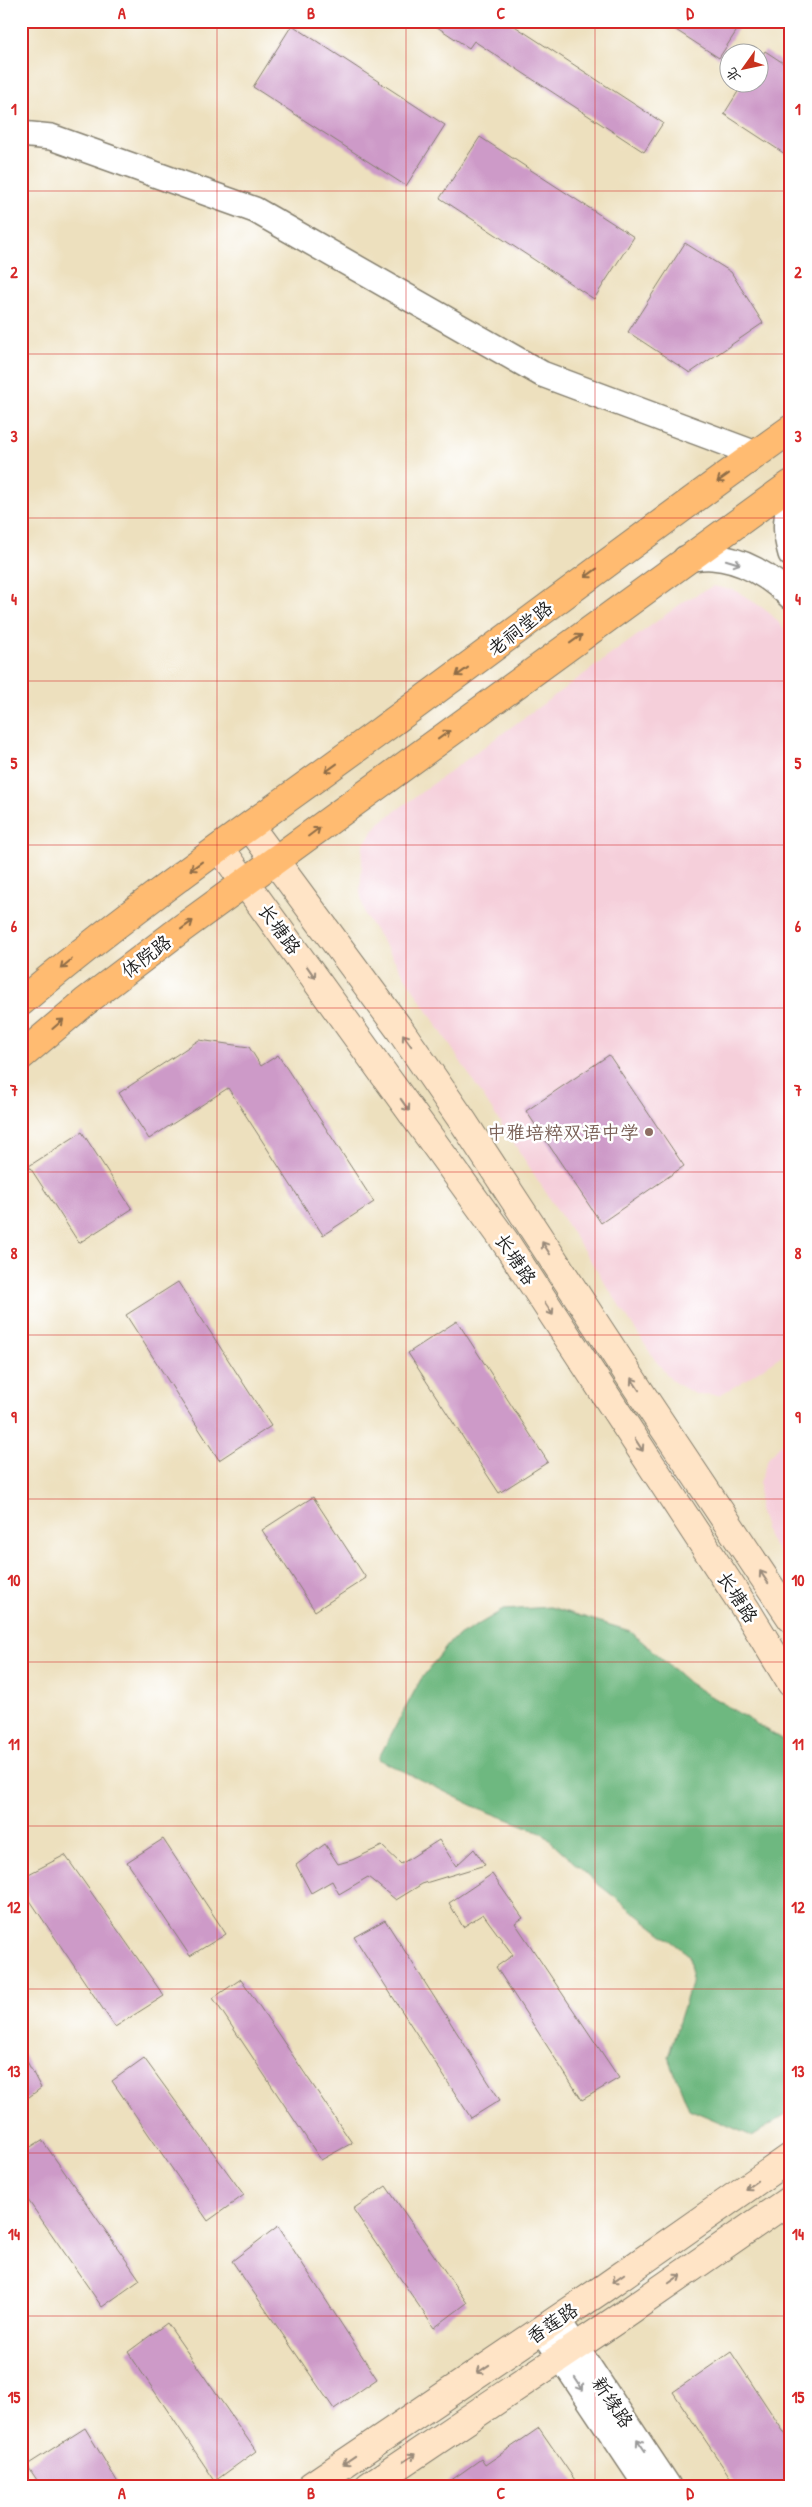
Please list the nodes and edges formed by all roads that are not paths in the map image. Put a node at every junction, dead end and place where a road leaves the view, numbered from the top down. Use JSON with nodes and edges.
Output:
{"nodes":[{"id":1,"x":21,"y":134,"type":"edge"},
{"id":2,"x":791,"y":429,"type":"edge"},
{"id":3,"x":756,"y":454,"type":"junction"},
{"id":4,"x":791,"y":484,"type":"edge"},
{"id":5,"x":791,"y":503,"type":"edge"},
{"id":6,"x":791,"y":554,"type":"edge"},
{"id":7,"x":685,"y":559,"type":"junction"},
{"id":8,"x":791,"y":597,"type":"edge"},
{"id":9,"x":250,"y":827,"type":"junction"},
{"id":10,"x":220,"y":848,"type":"junction"},
{"id":11,"x":275,"y":861,"type":"junction"},
{"id":12,"x":245,"y":882,"type":"junction"},
{"id":13,"x":21,"y":1002,"type":"edge"},
{"id":14,"x":21,"y":1056,"type":"edge"},
{"id":15,"x":791,"y":1618,"type":"edge"},
{"id":16,"x":791,"y":1683,"type":"edge"},
{"id":17,"x":791,"y":2157,"type":"edge"},
{"id":18,"x":791,"y":2199,"type":"edge"},
{"id":19,"x":550,"y":2324,"type":"junction"},
{"id":20,"x":568,"y":2352,"type":"junction"},
{"id":21,"x":311,"y":2486,"type":"edge"},
{"id":22,"x":369,"y":2486,"type":"edge"},
{"id":23,"x":647,"y":2486,"type":"edge"},
{"id":24,"x":668,"y":2486,"type":"edge"}],
"edges":[{"from":1,"to":3,"type":"street"},
{"from":2,"to":3,"type":"main road","name":"老祠堂路"},
{"from":3,"to":9,"type":"main road","name":"老祠堂路","one_way":true},
{"from":4,"to":7,"type":"main road"},
{"from":5,"to":6,"type":"street"},
{"from":7,"to":8,"type":"street","one_way":true},
{"from":11,"to":7,"type":"main road","one_way":true},
{"from":9,"to":10,"type":"main road"},
{"from":9,"to":11,"type":"main road","name":"长塘路"},
{"from":10,"to":12,"type":"main road","name":"长塘路"},
{"from":10,"to":13,"type":"main road","one_way":true},
{"from":11,"to":12,"type":"main road","name":"体院路"},
{"from":15,"to":11,"type":"main road","name":"长塘路","one_way":true},
{"from":14,"to":12,"type":"main road","name":"体院路","one_way":true},
{"from":12,"to":16,"type":"main road","name":"长塘路","one_way":true},
{"from":17,"to":19,"type":"main road","name":"香莲路","one_way":true},
{"from":20,"to":18,"type":"main road","name":"香莲路","one_way":true},
{"from":19,"to":20,"type":"street","name":"新缘路"},
{"from":19,"to":21,"type":"main road","name":"香莲路","one_way":true},
{"from":22,"to":20,"type":"main road","name":"香莲路","one_way":true},
{"from":20,"to":23,"type":"street","name":"新缘路","one_way":true},
{"from":24,"to":20,"type":"street","name":"新缘路","one_way":true}]}
